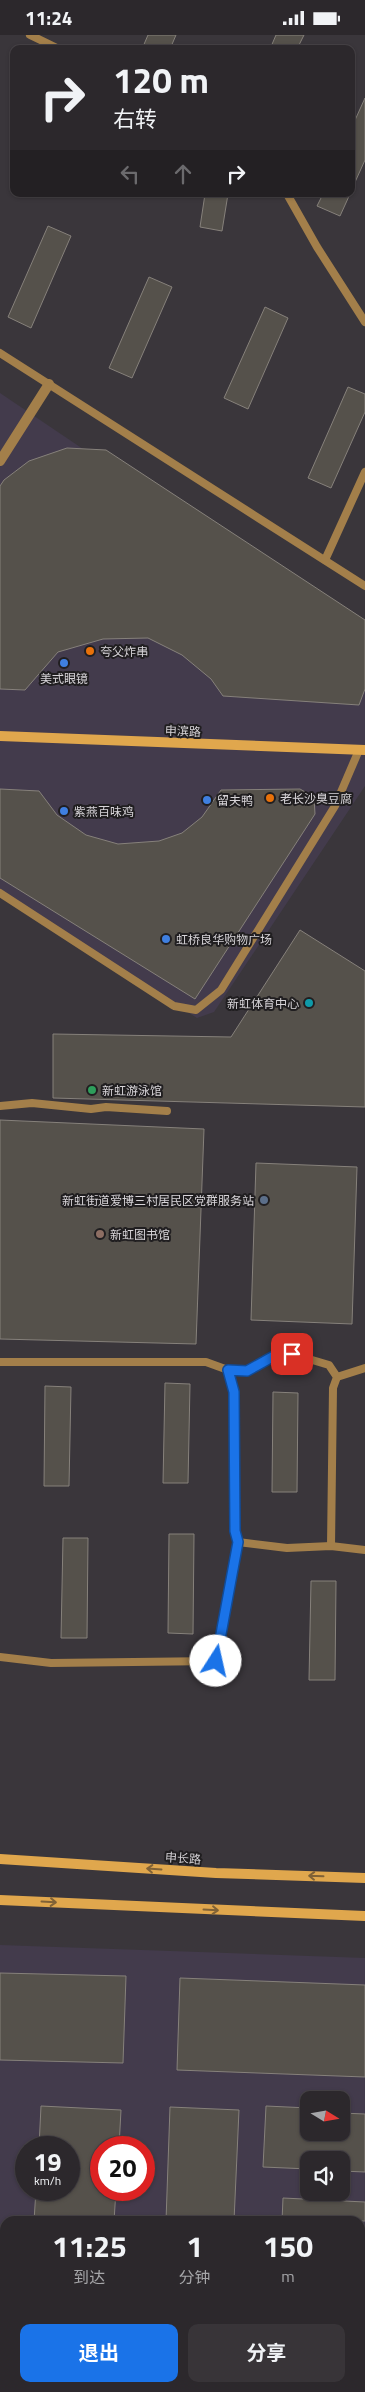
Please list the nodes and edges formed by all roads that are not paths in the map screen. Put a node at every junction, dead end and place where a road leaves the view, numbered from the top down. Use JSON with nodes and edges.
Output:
{"nodes":[{"id":1,"x":30,"y":35,"type":"edge"},
{"id":2,"x":51,"y":45,"type":"edge"},
{"id":3,"x":289,"y":197,"type":"edge"},
{"id":4,"x":365,"y":321,"type":"edge"},
{"id":5,"x":0,"y":353,"type":"edge"},
{"id":6,"x":48,"y":384,"type":"junction"},
{"id":7,"x":0,"y":461,"type":"edge"},
{"id":8,"x":365,"y":472,"type":"edge"},
{"id":9,"x":325,"y":560,"type":"junction"},
{"id":10,"x":365,"y":586,"type":"edge"},
{"id":11,"x":0,"y":736,"type":"edge"},
{"id":12,"x":362,"y":750,"type":"edge"},
{"id":13,"x":0,"y":893,"type":"edge"},
{"id":14,"x":0,"y":1107,"type":"edge"},
{"id":15,"x":167,"y":1111,"type":"dead end"},
{"id":16,"x":0,"y":1362,"type":"edge"},
{"id":17,"x":365,"y":1368,"type":"edge"},
{"id":18,"x":228,"y":1370,"type":"junction"},
{"id":19,"x":337,"y":1377,"type":"junction"},
{"id":20,"x":238,"y":1542,"type":"junction"},
{"id":21,"x":331,"y":1546,"type":"junction"},
{"id":22,"x":365,"y":1550,"type":"edge"},
{"id":23,"x":0,"y":1657,"type":"edge"},
{"id":24,"x":0,"y":1859,"type":"edge"},
{"id":25,"x":365,"y":1878,"type":"edge"},
{"id":26,"x":0,"y":1899,"type":"edge"},
{"id":27,"x":365,"y":1916,"type":"edge"}],
"edges":[{"from":1,"to":2,"type":"lane"},
{"from":3,"to":4,"type":"lane"},
{"from":5,"to":6,"type":"lane"},
{"from":6,"to":7,"type":"street"},
{"from":6,"to":9,"type":"lane"},
{"from":8,"to":9,"type":"lane"},
{"from":9,"to":10,"type":"lane"},
{"from":11,"to":12,"type":"main road","name":"申滨路"},
{"from":12,"to":13,"type":"lane"},
{"from":14,"to":15,"type":"lane"},
{"from":16,"to":18,"type":"lane"},
{"from":17,"to":19,"type":"lane"},
{"from":18,"to":19,"type":"lane"},
{"from":18,"to":20,"type":"lane"},
{"from":19,"to":21,"type":"lane"},
{"from":20,"to":21,"type":"lane"},
{"from":20,"to":23,"type":"lane"},
{"from":21,"to":22,"type":"lane"},
{"from":25,"to":24,"type":"main road","name":"申长路","one_way":true},
{"from":26,"to":27,"type":"main road","one_way":true}]}
